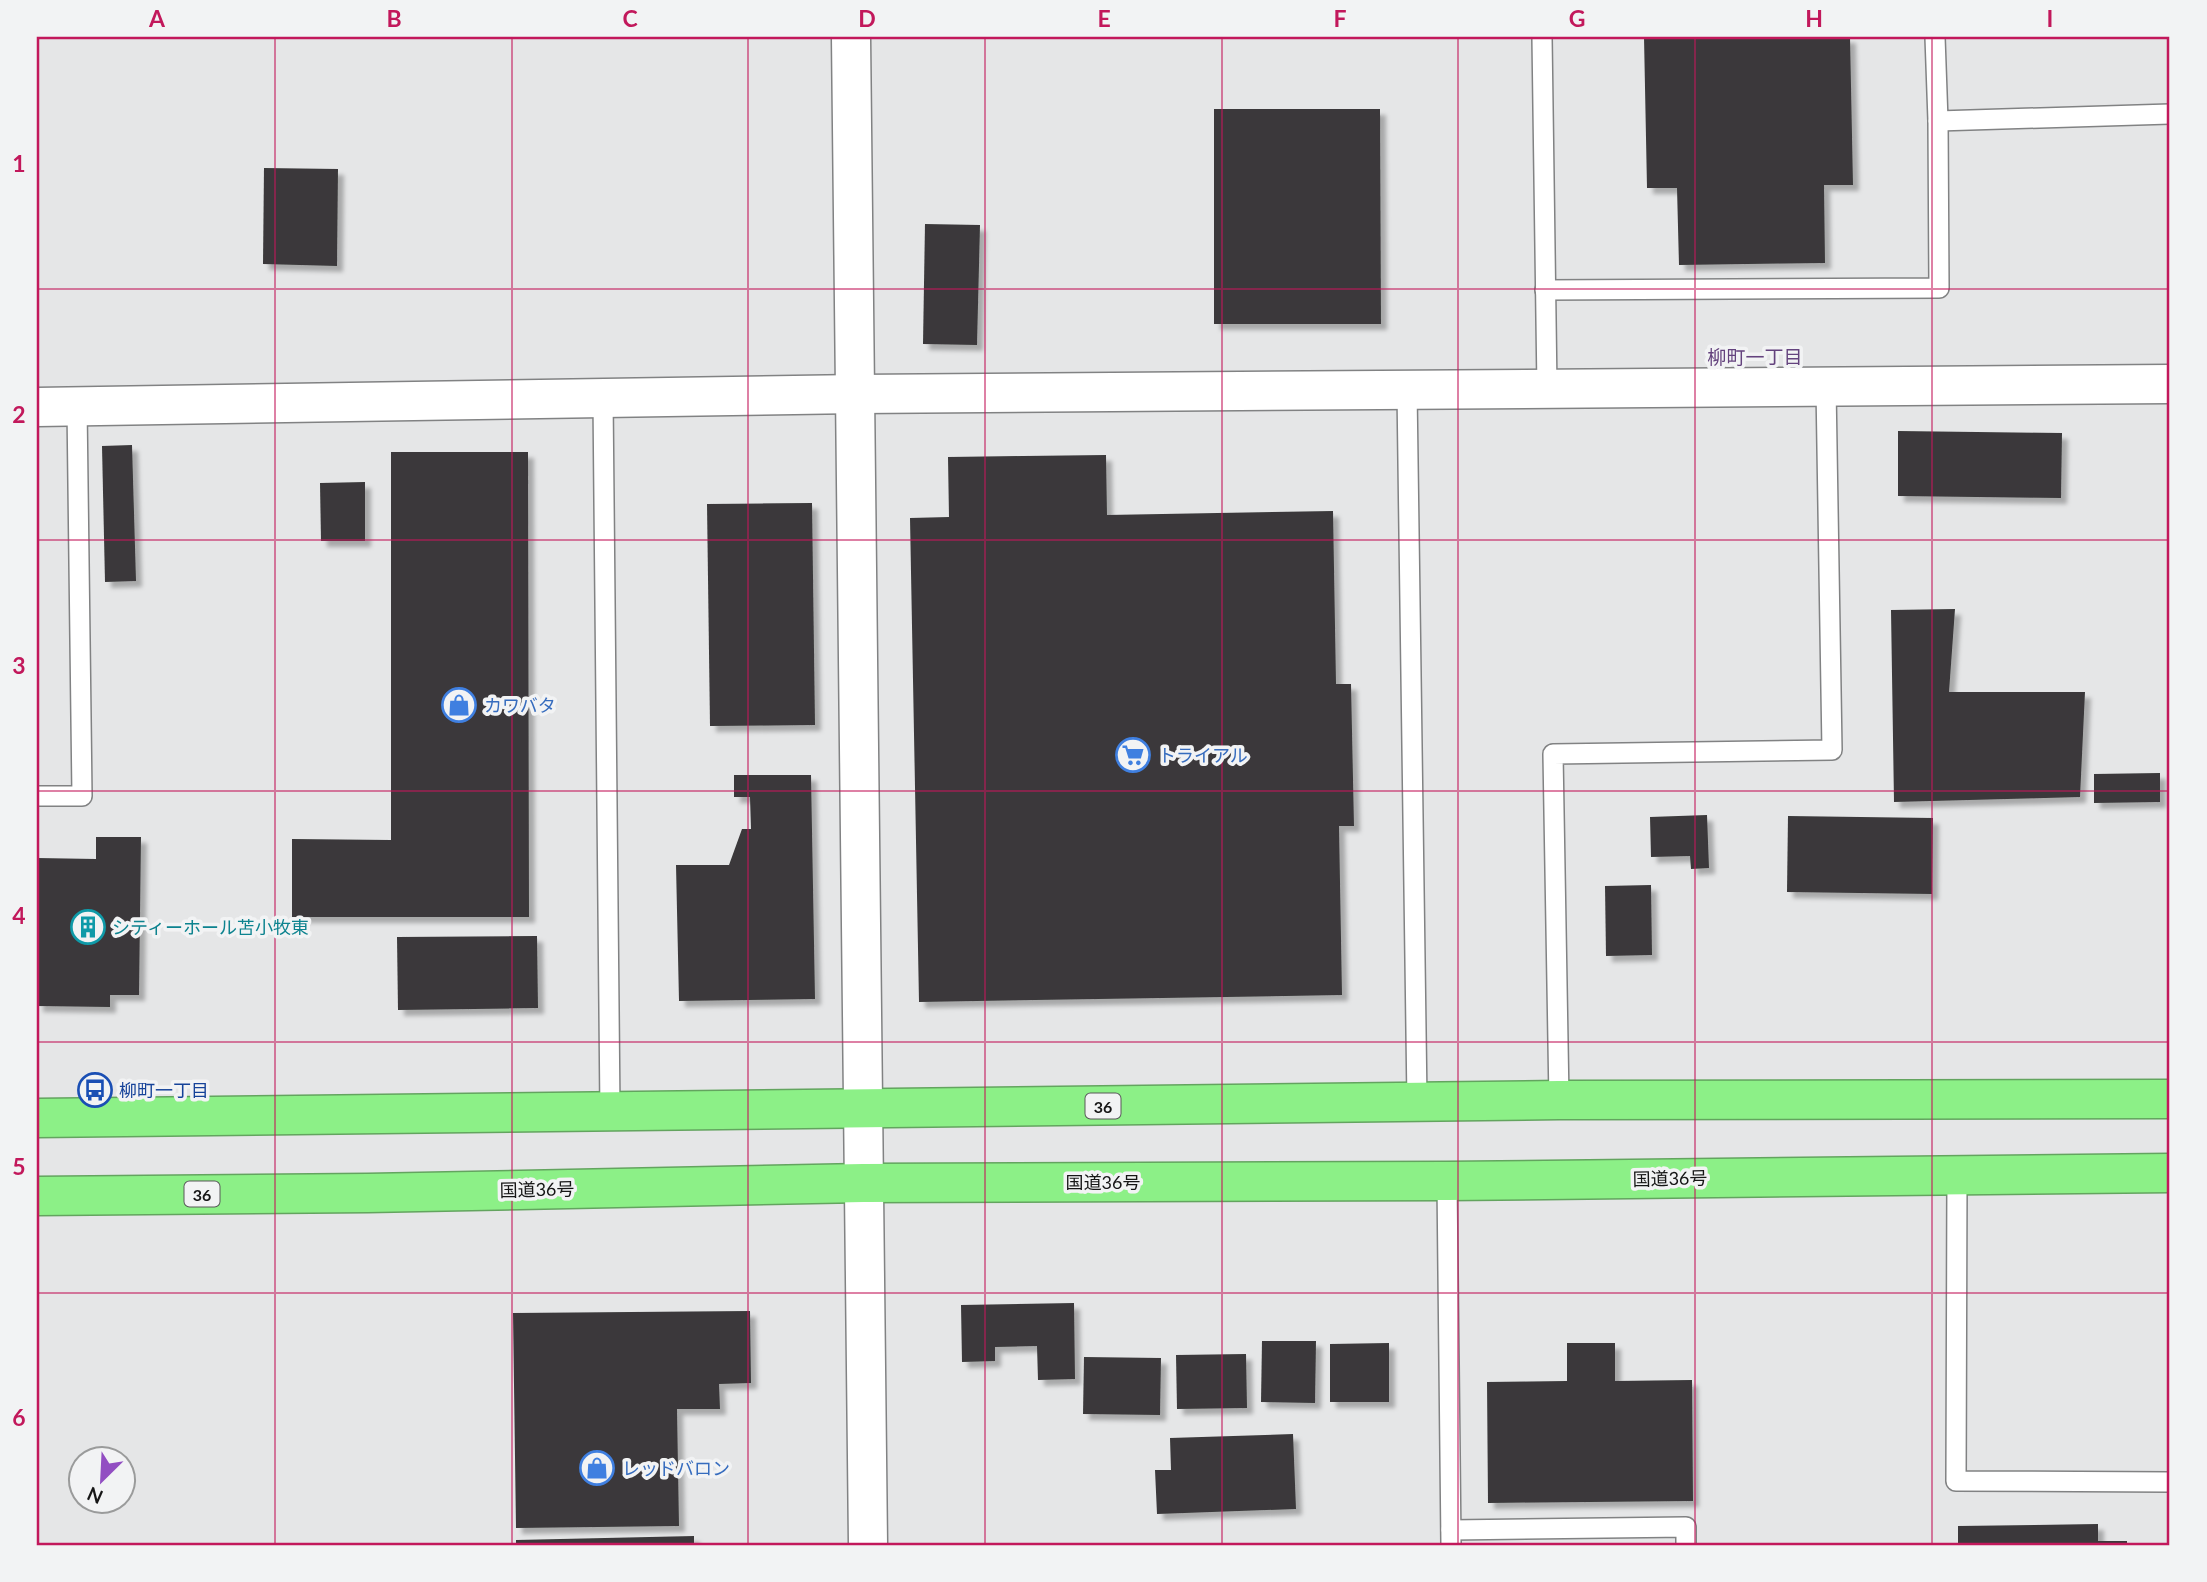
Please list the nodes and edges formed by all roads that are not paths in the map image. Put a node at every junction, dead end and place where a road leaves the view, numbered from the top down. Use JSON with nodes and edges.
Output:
{"nodes":[{"id":1,"x":851,"y":37,"type":"edge"},
{"id":2,"x":1542,"y":37,"type":"edge"},
{"id":3,"x":1934,"y":37,"type":"edge"},
{"id":4,"x":2170,"y":114,"type":"edge"},
{"id":5,"x":1938,"y":121,"type":"junction"},
{"id":6,"x":1545,"y":290,"type":"junction"},
{"id":7,"x":2170,"y":384,"type":"edge"},
{"id":8,"x":1826,"y":387,"type":"junction"},
{"id":9,"x":1546,"y":389,"type":"junction"},
{"id":10,"x":1407,"y":390,"type":"junction"},
{"id":11,"x":858,"y":394,"type":"junction"},
{"id":12,"x":603,"y":398,"type":"junction"},
{"id":13,"x":77,"y":406,"type":"junction"},
{"id":14,"x":37,"y":407,"type":"edge"},
{"id":15,"x":37,"y":796,"type":"edge"},
{"id":16,"x":2170,"y":1099,"type":"edge"},
{"id":17,"x":1559,"y":1100,"type":"junction"},
{"id":18,"x":1417,"y":1102,"type":"junction"},
{"id":19,"x":861,"y":1108,"type":"junction"},
{"id":20,"x":610,"y":1111,"type":"junction"},
{"id":21,"x":37,"y":1118,"type":"edge"},
{"id":22,"x":2170,"y":1173,"type":"edge"},
{"id":23,"x":1957,"y":1175,"type":"junction"},
{"id":24,"x":1447,"y":1181,"type":"junction"},
{"id":25,"x":863,"y":1183,"type":"junction"},
{"id":26,"x":37,"y":1196,"type":"edge"},
{"id":27,"x":2170,"y":1482,"type":"edge"},
{"id":28,"x":1451,"y":1538,"type":"edge"},
{"id":29,"x":868,"y":1545,"type":"edge"},
{"id":30,"x":1686,"y":1545,"type":"edge"}],
"edges":[{"from":1,"to":11,"type":"street"},
{"from":2,"to":6,"type":"lane"},
{"from":3,"to":5,"type":"lane"},
{"from":4,"to":5,"type":"lane"},
{"from":5,"to":6,"type":"lane"},
{"from":6,"to":9,"type":"lane"},
{"from":7,"to":8,"type":"street"},
{"from":8,"to":9,"type":"street"},
{"from":8,"to":17,"type":"lane"},
{"from":9,"to":10,"type":"street"},
{"from":10,"to":11,"type":"street"},
{"from":10,"to":18,"type":"lane"},
{"from":11,"to":12,"type":"street"},
{"from":11,"to":19,"type":"street"},
{"from":12,"to":13,"type":"street"},
{"from":12,"to":20,"type":"lane"},
{"from":13,"to":14,"type":"street"},
{"from":13,"to":15,"type":"lane"},
{"from":16,"to":17,"type":"highway","number":"36"},
{"from":17,"to":18,"type":"highway","number":"36"},
{"from":18,"to":19,"type":"highway","number":"36"},
{"from":19,"to":20,"type":"highway","number":"36"},
{"from":19,"to":25,"type":"street"},
{"from":20,"to":21,"type":"highway","number":"36"},
{"from":22,"to":23,"type":"highway","name":"国道36号","number":"36"},
{"from":23,"to":24,"type":"highway","name":"国道36号","number":"36"},
{"from":23,"to":27,"type":"lane"},
{"from":24,"to":25,"type":"highway","name":"国道36号","number":"36"},
{"from":24,"to":28,"type":"lane"},
{"from":25,"to":26,"type":"highway","name":"国道36号","number":"36"},
{"from":25,"to":29,"type":"street"},
{"from":28,"to":30,"type":"lane"}]}
